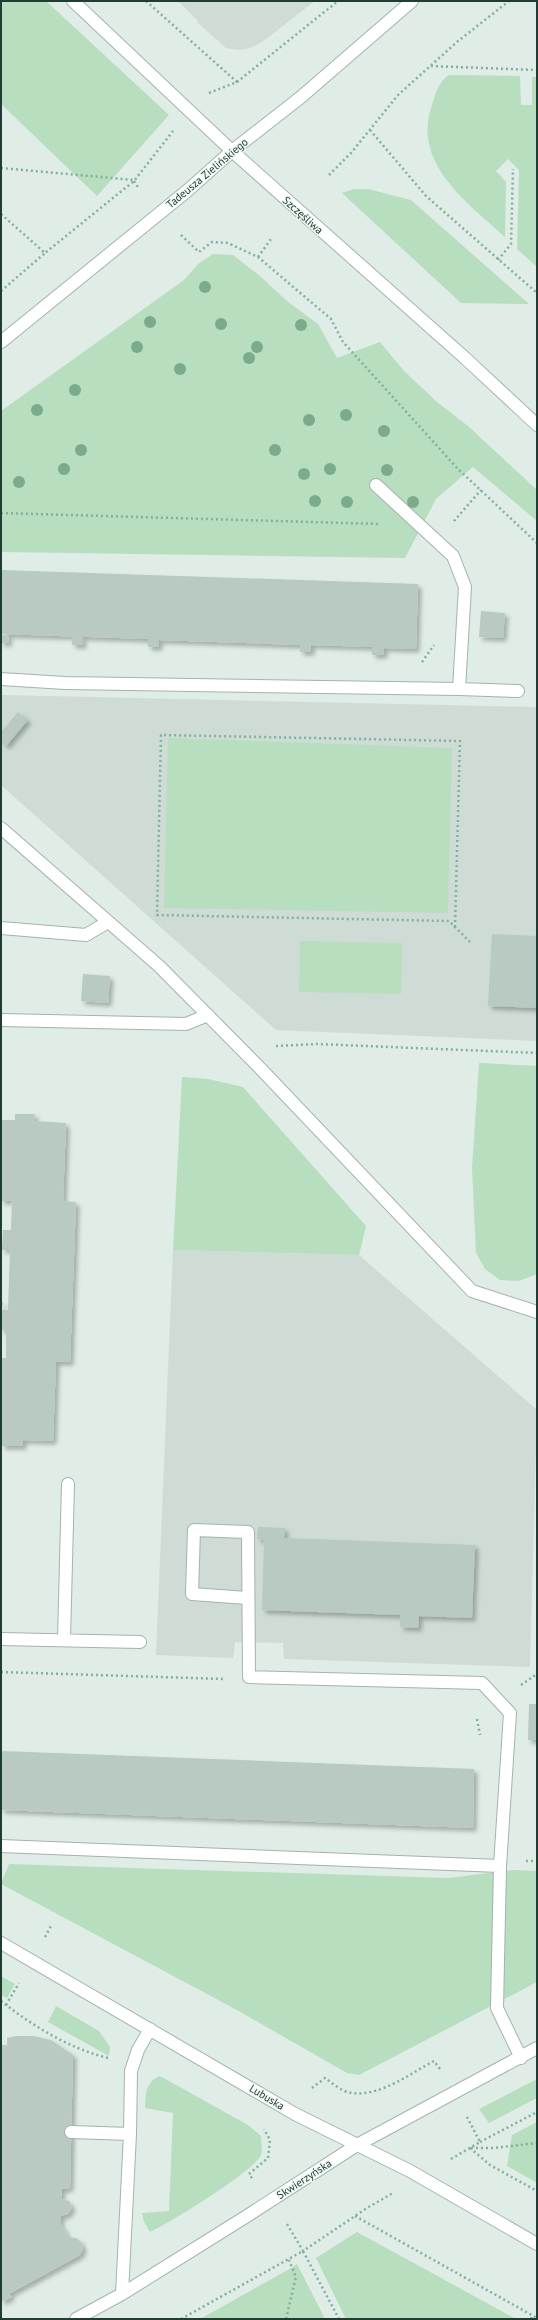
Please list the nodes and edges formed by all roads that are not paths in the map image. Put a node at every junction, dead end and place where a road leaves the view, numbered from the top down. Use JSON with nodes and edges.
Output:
{"nodes":[{"id":1,"x":73,"y":1,"type":"edge"},
{"id":2,"x":412,"y":1,"type":"edge"},
{"id":3,"x":232,"y":151,"type":"junction"},
{"id":4,"x":1,"y":342,"type":"edge"},
{"id":5,"x":537,"y":425,"type":"edge"},
{"id":6,"x":376,"y":485,"type":"dead end"},
{"id":7,"x":1,"y":679,"type":"edge"},
{"id":8,"x":459,"y":689,"type":"junction"},
{"id":9,"x":518,"y":691,"type":"dead end"},
{"id":10,"x":1,"y":828,"type":"edge"},
{"id":11,"x":108,"y":922,"type":"junction"},
{"id":12,"x":1,"y":928,"type":"edge"},
{"id":13,"x":208,"y":1015,"type":"junction"},
{"id":14,"x":1,"y":1020,"type":"edge"},
{"id":15,"x":537,"y":1312,"type":"edge"},
{"id":16,"x":68,"y":1484,"type":"dead end"},
{"id":17,"x":247,"y":1598,"type":"junction"},
{"id":18,"x":1,"y":1639,"type":"edge"},
{"id":19,"x":64,"y":1640,"type":"junction"},
{"id":20,"x":140,"y":1642,"type":"dead end"},
{"id":21,"x":1,"y":1846,"type":"edge"},
{"id":22,"x":500,"y":1866,"type":"junction"},
{"id":23,"x":1,"y":1943,"type":"edge"},
{"id":24,"x":150,"y":2029,"type":"junction"},
{"id":25,"x":537,"y":2048,"type":"edge"},
{"id":26,"x":522,"y":2058,"type":"junction"},
{"id":27,"x":71,"y":2132,"type":"tunnel mouth"},
{"id":28,"x":130,"y":2134,"type":"junction"},
{"id":29,"x":357,"y":2144,"type":"junction"},
{"id":30,"x":537,"y":2244,"type":"edge"},
{"id":31,"x":122,"y":2294,"type":"junction"},
{"id":32,"x":76,"y":2319,"type":"edge"}],
"edges":[{"from":1,"to":3,"type":"street","name":"Szczęśliwa"},
{"from":2,"to":3,"type":"street","name":"Tadeusza Zielińskiego"},
{"from":3,"to":4,"type":"street","name":"Tadeusza Zielińskiego"},
{"from":3,"to":5,"type":"street","name":"Szczęśliwa"},
{"from":6,"to":8,"type":"street"},
{"from":7,"to":8,"type":"street"},
{"from":8,"to":9,"type":"street"},
{"from":10,"to":11,"type":"street"},
{"from":11,"to":12,"type":"street"},
{"from":11,"to":13,"type":"street"},
{"from":13,"to":14,"type":"street"},
{"from":13,"to":15,"type":"street"},
{"from":16,"to":19,"type":"street"},
{"from":17,"to":17,"type":"street"},
{"from":17,"to":22,"type":"street"},
{"from":18,"to":19,"type":"street"},
{"from":19,"to":20,"type":"street"},
{"from":21,"to":22,"type":"street"},
{"from":22,"to":26,"type":"street"},
{"from":23,"to":24,"type":"street","name":"Lubuska"},
{"from":24,"to":28,"type":"street"},
{"from":24,"to":29,"type":"street","name":"Lubuska"},
{"from":25,"to":26,"type":"street","name":"Skwierzyńska"},
{"from":26,"to":29,"type":"street","name":"Skwierzyńska"},
{"from":27,"to":28,"type":"street"},
{"from":28,"to":31,"type":"street"},
{"from":29,"to":30,"type":"street","name":"Lubuska"},
{"from":29,"to":31,"type":"street","name":"Skwierzyńska"},
{"from":31,"to":32,"type":"street","name":"Skwierzyńska"}]}
